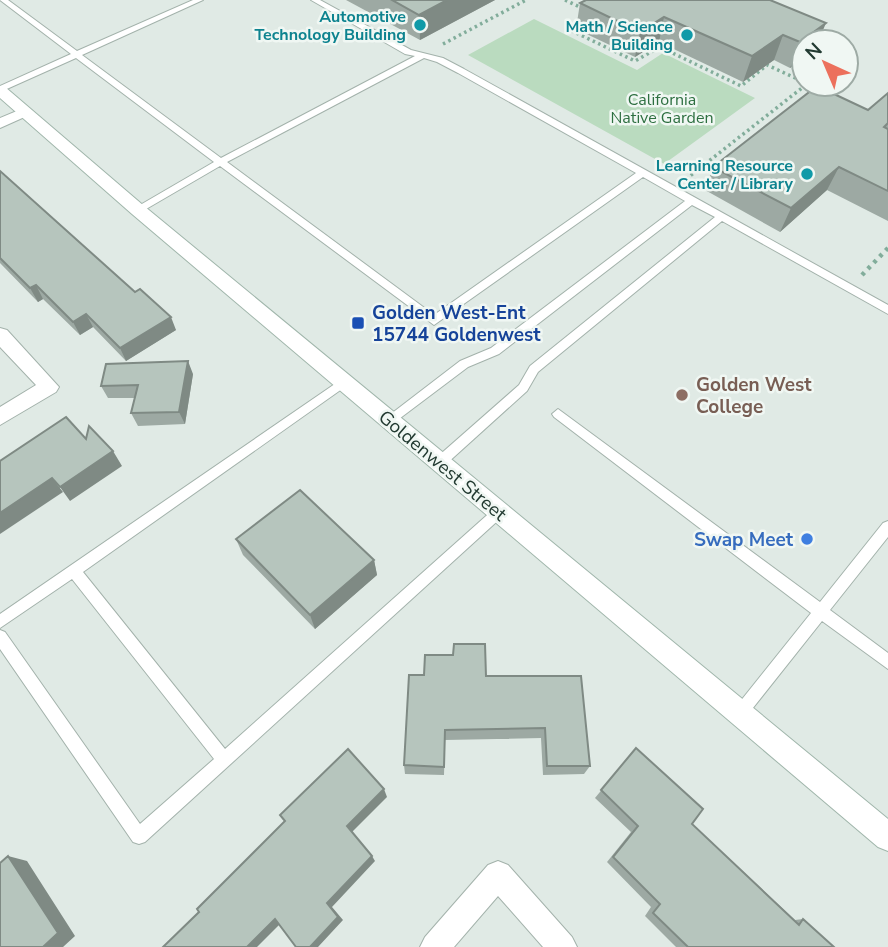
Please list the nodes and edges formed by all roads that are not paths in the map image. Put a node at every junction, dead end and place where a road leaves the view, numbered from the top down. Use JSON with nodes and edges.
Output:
{"nodes":[{"id":1,"x":3,"y":0,"type":"edge"},
{"id":2,"x":199,"y":0,"type":"edge"},
{"id":3,"x":315,"y":0,"type":"edge"},
{"id":4,"x":75,"y":54,"type":"junction"},
{"id":5,"x":422,"y":56,"type":"junction"},
{"id":6,"x":0,"y":90,"type":"edge"},
{"id":7,"x":24,"y":112,"type":"junction"},
{"id":8,"x":0,"y":124,"type":"edge"},
{"id":9,"x":220,"y":164,"type":"junction"},
{"id":10,"x":642,"y":173,"type":"junction"},
{"id":11,"x":692,"y":200,"type":"junction"},
{"id":12,"x":138,"y":210,"type":"junction"},
{"id":13,"x":721,"y":217,"type":"junction"},
{"id":14,"x":888,"y":310,"type":"edge"},
{"id":15,"x":0,"y":335,"type":"edge"},
{"id":16,"x":345,"y":381,"type":"junction"},
{"id":17,"x":558,"y":414,"type":"dead end"},
{"id":18,"x":0,"y":417,"type":"edge"},
{"id":19,"x":391,"y":420,"type":"junction"},
{"id":20,"x":440,"y":462,"type":"junction"},
{"id":21,"x":499,"y":512,"type":"junction"},
{"id":22,"x":888,"y":527,"type":"edge"},
{"id":23,"x":72,"y":570,"type":"junction"},
{"id":24,"x":820,"y":611,"type":"junction"},
{"id":25,"x":0,"y":622,"type":"edge"},
{"id":26,"x":0,"y":637,"type":"edge"},
{"id":27,"x":888,"y":662,"type":"edge"},
{"id":28,"x":740,"y":713,"type":"junction"},
{"id":29,"x":223,"y":760,"type":"junction"},
{"id":30,"x":888,"y":837,"type":"edge"},
{"id":31,"x":435,"y":947,"type":"edge"},
{"id":32,"x":562,"y":947,"type":"edge"}],
"edges":[{"from":1,"to":4,"type":"lane"},
{"from":2,"to":4,"type":"lane"},
{"from":3,"to":5,"type":"lane"},
{"from":4,"to":6,"type":"lane"},
{"from":4,"to":9,"type":"lane"},
{"from":5,"to":9,"type":"lane"},
{"from":5,"to":10,"type":"lane"},
{"from":6,"to":7,"type":"main road","name":"Goldenwest Street"},
{"from":7,"to":8,"type":"main road"},
{"from":7,"to":12,"type":"main road","name":"Goldenwest Street"},
{"from":9,"to":10,"type":"lane"},
{"from":9,"to":12,"type":"lane"},
{"from":10,"to":11,"type":"lane"},
{"from":11,"to":13,"type":"lane"},
{"from":11,"to":19,"type":"lane"},
{"from":12,"to":16,"type":"main road","name":"Goldenwest Street"},
{"from":13,"to":14,"type":"lane"},
{"from":13,"to":20,"type":"lane"},
{"from":15,"to":18,"type":"main road"},
{"from":16,"to":19,"type":"main road","name":"Goldenwest Street"},
{"from":16,"to":23,"type":"lane"},
{"from":17,"to":24,"type":"lane"},
{"from":19,"to":20,"type":"main road","name":"Goldenwest Street"},
{"from":20,"to":21,"type":"main road","name":"Goldenwest Street"},
{"from":21,"to":28,"type":"main road","name":"Goldenwest Street"},
{"from":21,"to":29,"type":"lane"},
{"from":22,"to":24,"type":"lane"},
{"from":23,"to":25,"type":"lane"},
{"from":23,"to":29,"type":"lane"},
{"from":24,"to":27,"type":"lane"},
{"from":24,"to":28,"type":"lane"},
{"from":26,"to":29,"type":"lane"},
{"from":28,"to":30,"type":"main road","name":"Goldenwest Street"},
{"from":31,"to":32,"type":"main road"}]}
